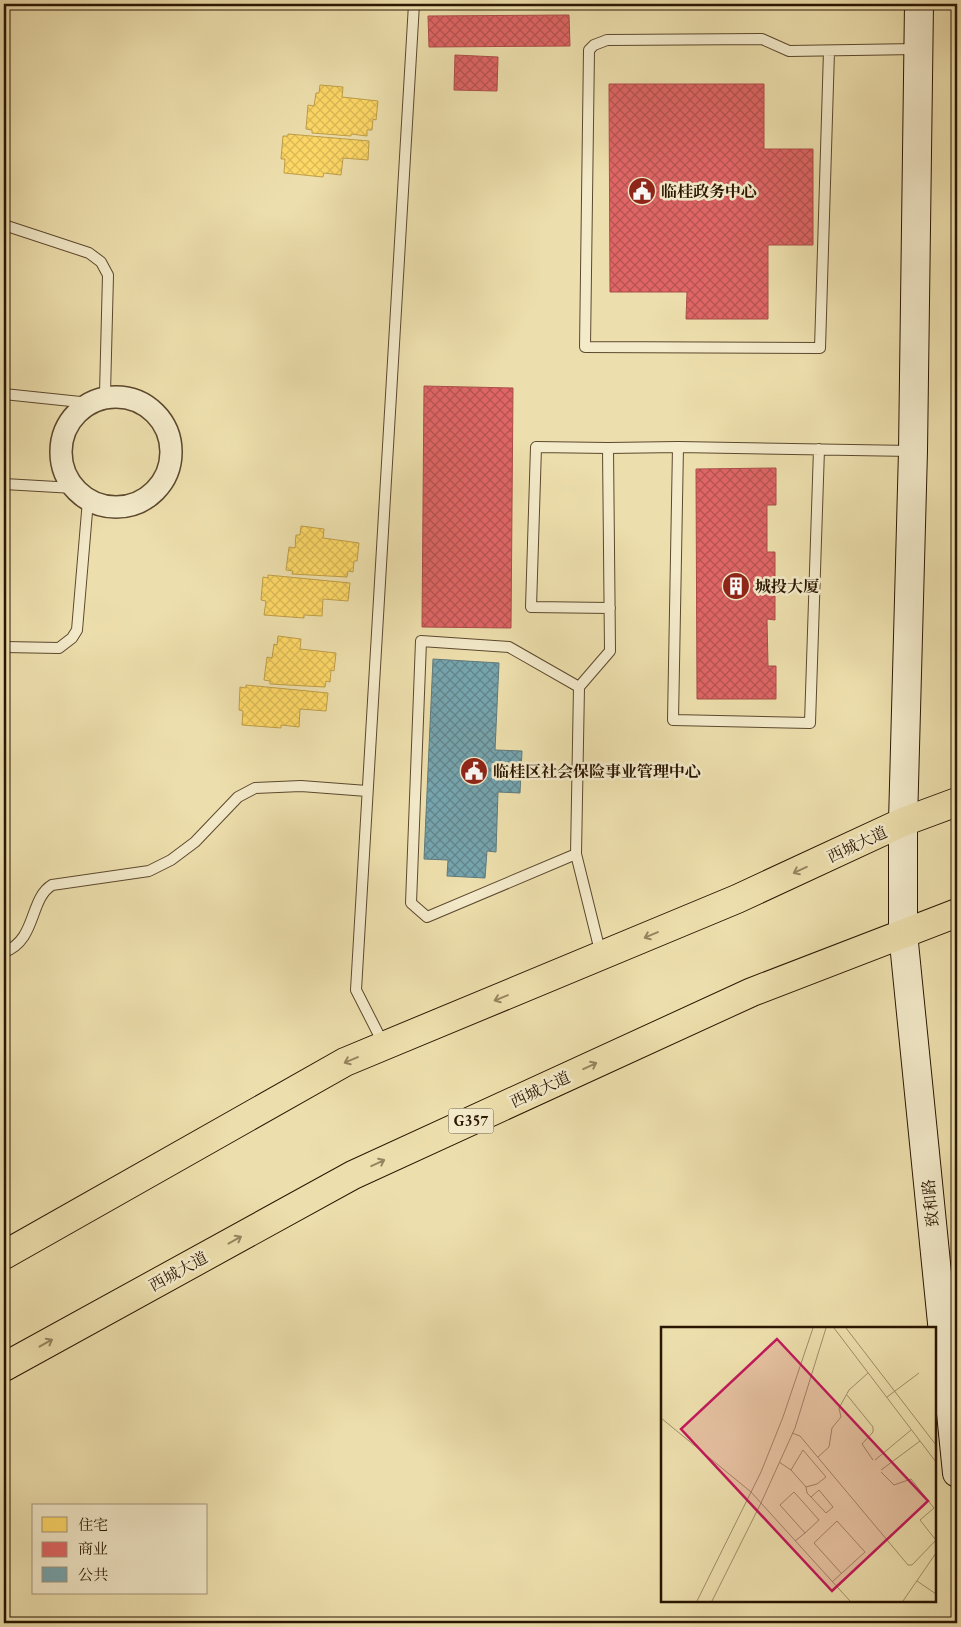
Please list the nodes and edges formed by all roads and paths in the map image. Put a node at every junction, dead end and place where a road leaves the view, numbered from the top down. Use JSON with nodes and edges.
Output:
{"nodes":[{"id":1,"x":414,"y":4,"type":"edge"},
{"id":2,"x":919,"y":4,"type":"edge"},
{"id":3,"x":918,"y":49,"type":"junction"},
{"id":4,"x":829,"y":50,"type":"junction"},
{"id":5,"x":4,"y":226,"type":"edge"},
{"id":6,"x":4,"y":394,"type":"edge"},
{"id":7,"x":98,"y":398,"type":"junction"},
{"id":8,"x":678,"y":447,"type":"junction"},
{"id":9,"x":608,"y":448,"type":"junction"},
{"id":10,"x":819,"y":449,"type":"junction"},
{"id":11,"x":913,"y":452,"type":"junction"},
{"id":12,"x":4,"y":484,"type":"edge"},
{"id":13,"x":81,"y":494,"type":"junction"},
{"id":14,"x":610,"y":608,"type":"junction"},
{"id":15,"x":4,"y":647,"type":"edge"},
{"id":16,"x":579,"y":687,"type":"junction"},
{"id":17,"x":367,"y":792,"type":"junction"},
{"id":18,"x":957,"y":802,"type":"edge"},
{"id":19,"x":903,"y":822,"type":"junction"},
{"id":20,"x":576,"y":854,"type":"junction"},
{"id":21,"x":957,"y":913,"type":"edge"},
{"id":22,"x":903,"y":933,"type":"junction"},
{"id":23,"x":4,"y":952,"type":"edge"},
{"id":24,"x":601,"y":956,"type":"junction"},
{"id":25,"x":385,"y":1046,"type":"junction"},
{"id":26,"x":4,"y":1255,"type":"edge"},
{"id":27,"x":4,"y":1367,"type":"edge"},
{"id":28,"x":957,"y":1473,"type":"edge"}],
"edges":[{"from":1,"to":17,"type":"lane"},
{"from":2,"to":3,"type":"main road","name":"致和路"},
{"from":3,"to":4,"type":"lane"},
{"from":3,"to":11,"type":"main road","name":"致和路"},
{"from":4,"to":4,"type":"lane"},
{"from":5,"to":7,"type":"lane"},
{"from":6,"to":7,"type":"lane"},
{"from":7,"to":13,"type":"street"},
{"from":7,"to":13,"type":"street"},
{"from":8,"to":9,"type":"lane"},
{"from":8,"to":10,"type":"lane"},
{"from":8,"to":10,"type":"lane"},
{"from":9,"to":14,"type":"lane"},
{"from":9,"to":14,"type":"lane"},
{"from":10,"to":11,"type":"lane"},
{"from":11,"to":19,"type":"main road","name":"致和路"},
{"from":12,"to":13,"type":"lane"},
{"from":13,"to":15,"type":"lane"},
{"from":14,"to":16,"type":"lane"},
{"from":16,"to":20,"type":"lane"},
{"from":16,"to":20,"type":"lane"},
{"from":17,"to":23,"type":"lane"},
{"from":17,"to":25,"type":"lane"},
{"from":18,"to":19,"type":"highway","name":"西城大道"},
{"from":19,"to":22,"type":"main road","name":"致和路"},
{"from":19,"to":24,"type":"highway","name":"西城大道","one_way":true},
{"from":20,"to":24,"type":"lane"},
{"from":21,"to":22,"type":"highway","name":"西城大道","number":"G357"},
{"from":27,"to":22,"type":"highway","name":"西城大道","number":"G357","one_way":true},
{"from":22,"to":28,"type":"main road","name":"致和路"},
{"from":24,"to":25,"type":"highway","name":"西城大道","one_way":true},
{"from":25,"to":26,"type":"highway","name":"西城大道","one_way":true}]}
